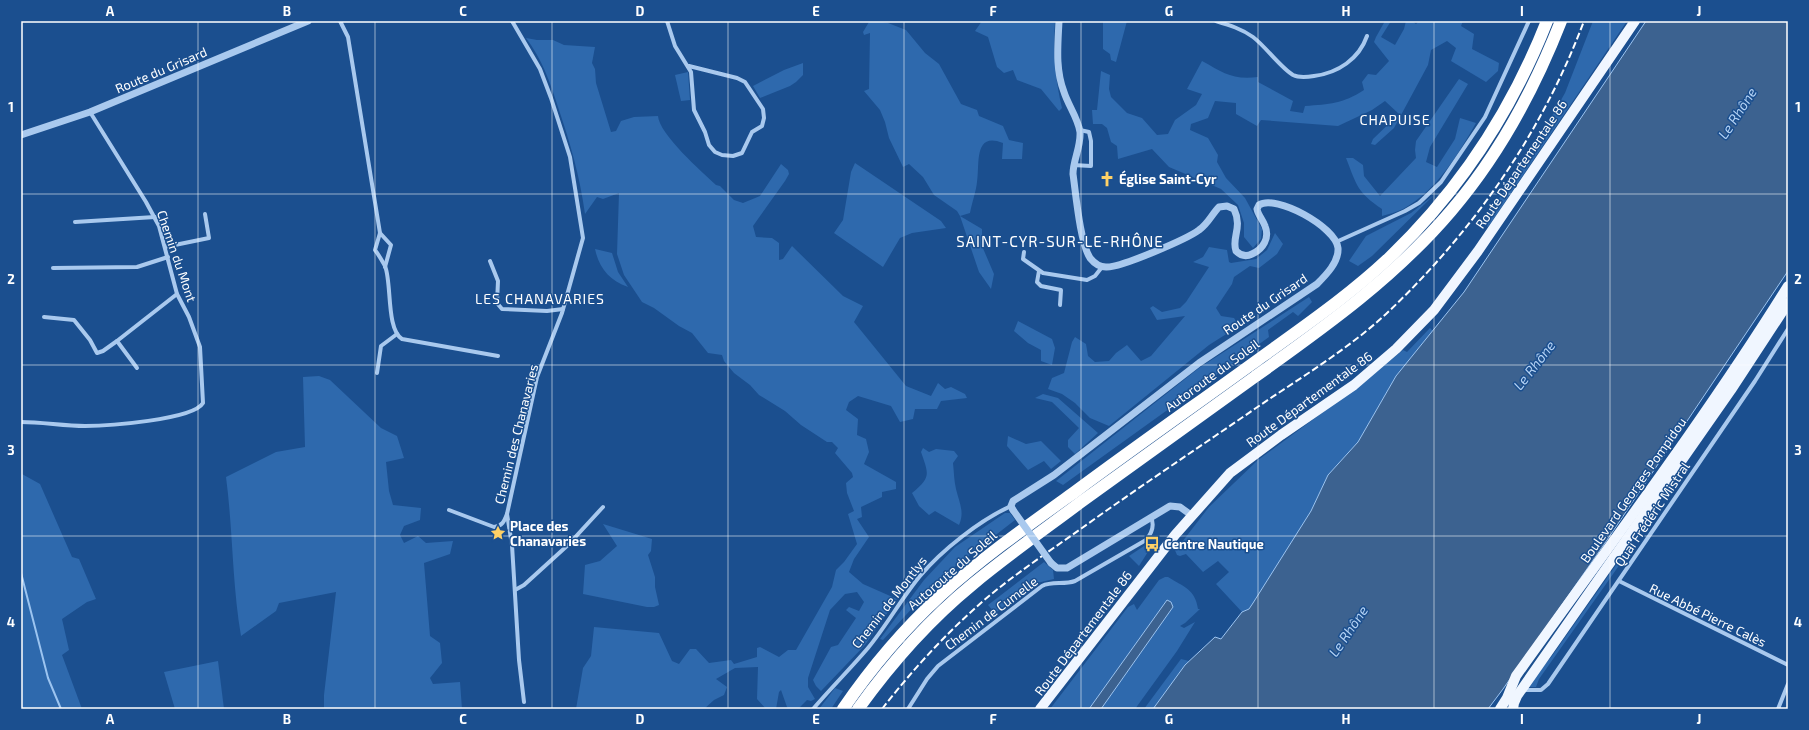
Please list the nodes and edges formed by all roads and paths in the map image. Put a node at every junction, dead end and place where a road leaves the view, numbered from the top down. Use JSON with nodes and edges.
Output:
{"nodes":[{"id":1,"x":308,"y":21,"type":"edge"},
{"id":2,"x":340,"y":21,"type":"edge"},
{"id":3,"x":512,"y":21,"type":"edge"},
{"id":4,"x":666,"y":21,"type":"edge"},
{"id":5,"x":1059,"y":21,"type":"edge"},
{"id":6,"x":1216,"y":21,"type":"edge"},
{"id":7,"x":1530,"y":21,"type":"edge"},
{"id":8,"x":1547,"y":21,"type":"edge"},
{"id":9,"x":1561,"y":21,"type":"edge"},
{"id":10,"x":1635,"y":21,"type":"edge"},
{"id":11,"x":1367,"y":36,"type":"dead end"},
{"id":12,"x":689,"y":66,"type":"junction"},
{"id":13,"x":90,"y":112,"type":"junction"},
{"id":14,"x":1080,"y":130,"type":"junction"},
{"id":15,"x":21,"y":135,"type":"edge"},
{"id":16,"x":1073,"y":165,"type":"junction"},
{"id":17,"x":205,"y":214,"type":"dead end"},
{"id":18,"x":155,"y":217,"type":"junction"},
{"id":19,"x":75,"y":222,"type":"dead end"},
{"id":20,"x":380,"y":233,"type":"junction"},
{"id":21,"x":1336,"y":242,"type":"junction"},
{"id":22,"x":165,"y":247,"type":"junction"},
{"id":23,"x":1024,"y":252,"type":"dead end"},
{"id":24,"x":168,"y":257,"type":"junction"},
{"id":25,"x":490,"y":261,"type":"dead end"},
{"id":26,"x":385,"y":267,"type":"junction"},
{"id":27,"x":1102,"y":267,"type":"junction"},
{"id":28,"x":53,"y":268,"type":"dead end"},
{"id":29,"x":1039,"y":271,"type":"junction"},
{"id":30,"x":1788,"y":286,"type":"edge"},
{"id":31,"x":177,"y":294,"type":"junction"},
{"id":32,"x":1788,"y":303,"type":"edge"},
{"id":33,"x":1060,"y":305,"type":"dead end"},
{"id":34,"x":563,"y":309,"type":"junction"},
{"id":35,"x":44,"y":317,"type":"dead end"},
{"id":36,"x":1788,"y":329,"type":"edge"},
{"id":37,"x":397,"y":334,"type":"junction"},
{"id":38,"x":117,"y":341,"type":"junction"},
{"id":39,"x":498,"y":356,"type":"dead end"},
{"id":40,"x":137,"y":368,"type":"dead end"},
{"id":41,"x":377,"y":373,"type":"dead end"},
{"id":42,"x":21,"y":422,"type":"edge"},
{"id":43,"x":603,"y":507,"type":"dead end"},
{"id":44,"x":1012,"y":508,"type":"junction"},
{"id":45,"x":449,"y":510,"type":"dead end"},
{"id":46,"x":507,"y":514,"type":"junction"},
{"id":47,"x":1191,"y":515,"type":"junction"},
{"id":48,"x":1151,"y":516,"type":"junction"},
{"id":49,"x":1619,"y":581,"type":"junction"},
{"id":50,"x":515,"y":590,"type":"junction"},
{"id":51,"x":1788,"y":666,"type":"edge"},
{"id":52,"x":1788,"y":684,"type":"edge"},
{"id":53,"x":1520,"y":691,"type":"junction"},
{"id":54,"x":524,"y":702,"type":"dead end"},
{"id":55,"x":813,"y":709,"type":"edge"},
{"id":56,"x":843,"y":709,"type":"edge"},
{"id":57,"x":858,"y":709,"type":"edge"},
{"id":58,"x":908,"y":709,"type":"edge"},
{"id":59,"x":1040,"y":709,"type":"edge"},
{"id":60,"x":1500,"y":709,"type":"edge"},
{"id":61,"x":1513,"y":709,"type":"edge"},
{"id":62,"x":1778,"y":709,"type":"edge"}],
"edges":[{"from":1,"to":13,"type":"street","name":"Route du Grisard"},
{"from":2,"to":20,"type":"street"},
{"from":3,"to":34,"type":"street","name":"Chemin des Chanavaries"},
{"from":4,"to":12,"type":"street"},
{"from":5,"to":14,"type":"street"},
{"from":6,"to":11,"type":"street"},
{"from":7,"to":21,"type":"street"},
{"from":8,"to":56,"type":"highway","name":"Autoroute du Soleil"},
{"from":9,"to":57,"type":"highway","name":"Autoroute du Soleil"},
{"from":10,"to":47,"type":"main road","name":"Route Départementale 86"},
{"from":12,"to":12,"type":"street"},
{"from":13,"to":15,"type":"street","name":"Route du Grisard"},
{"from":13,"to":18,"type":"street","name":"Chemin du Mont"},
{"from":14,"to":16,"type":"street"},
{"from":14,"to":16,"type":"street"},
{"from":16,"to":27,"type":"street"},
{"from":17,"to":22,"type":"street"},
{"from":18,"to":19,"type":"street"},
{"from":18,"to":22,"type":"street","name":"Chemin du Mont"},
{"from":20,"to":26,"type":"street"},
{"from":20,"to":26,"type":"street"},
{"from":21,"to":27,"type":"street"},
{"from":21,"to":44,"type":"street","name":"Route du Grisard"},
{"from":22,"to":24,"type":"street","name":"Chemin du Mont"},
{"from":23,"to":29,"type":"street"},
{"from":24,"to":28,"type":"street"},
{"from":24,"to":31,"type":"street","name":"Chemin du Mont"},
{"from":25,"to":34,"type":"street"},
{"from":26,"to":37,"type":"street"},
{"from":27,"to":29,"type":"street"},
{"from":29,"to":33,"type":"street"},
{"from":30,"to":60,"type":"main road","name":"Boulevard Georges Pompidou"},
{"from":31,"to":38,"type":"street"},
{"from":31,"to":42,"type":"street","name":"Chemin du Mont"},
{"from":32,"to":53,"type":"main road","name":"Boulevard Georges Pompidou"},
{"from":34,"to":46,"type":"street","name":"Chemin des Chanavaries"},
{"from":35,"to":38,"type":"street"},
{"from":36,"to":49,"type":"street","name":"Quai Frédéric Mistral"},
{"from":37,"to":39,"type":"street"},
{"from":37,"to":41,"type":"street"},
{"from":38,"to":40,"type":"street"},
{"from":43,"to":50,"type":"street"},
{"from":44,"to":48,"type":"street","bridge":true},
{"from":44,"to":55,"type":"street","name":"Chemin de Montlys"},
{"from":45,"to":46,"type":"street"},
{"from":46,"to":50,"type":"street","name":"Chemin des Chanavaries"},
{"from":47,"to":48,"type":"street"},
{"from":47,"to":59,"type":"main road","name":"Route Départementale 86"},
{"from":48,"to":58,"type":"street","name":"Chemin de Cumelle"},
{"from":49,"to":51,"type":"street","name":"Rue Abbé Pierre Calès"},
{"from":49,"to":53,"type":"street","name":"Quai Frédéric Mistral"},
{"from":50,"to":54,"type":"street","name":"Chemin des Chanavaries"},
{"from":52,"to":62,"type":"street"},
{"from":53,"to":61,"type":"main road","name":"Boulevard Georges Pompidou"}]}
